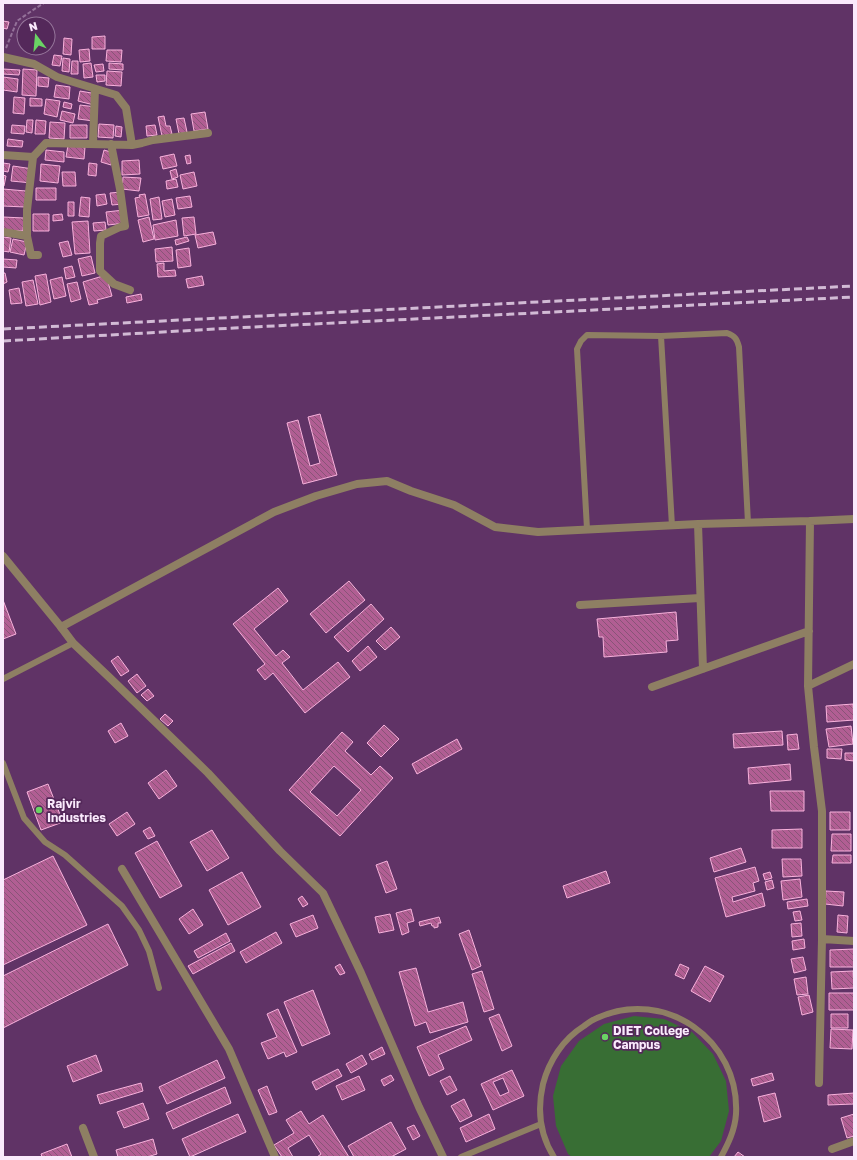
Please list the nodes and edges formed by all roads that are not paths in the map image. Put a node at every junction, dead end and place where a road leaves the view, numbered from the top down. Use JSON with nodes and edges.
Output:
{"nodes":[{"id":1,"x":3,"y":57,"type":"edge"},
{"id":2,"x":95,"y":89,"type":"junction"},
{"id":3,"x":208,"y":132,"type":"dead end"},
{"id":4,"x":93,"y":143,"type":"junction"},
{"id":5,"x":111,"y":144,"type":"junction"},
{"id":6,"x":132,"y":145,"type":"junction"},
{"id":7,"x":3,"y":155,"type":"edge"},
{"id":8,"x":33,"y":157,"type":"junction"},
{"id":9,"x":3,"y":232,"type":"edge"},
{"id":10,"x":27,"y":236,"type":"junction"},
{"id":11,"x":38,"y":256,"type":"dead end"},
{"id":12,"x":130,"y":290,"type":"dead end"},
{"id":13,"x":661,"y":336,"type":"junction"},
{"id":14,"x":854,"y":519,"type":"edge"},
{"id":15,"x":810,"y":521,"type":"junction"},
{"id":16,"x":748,"y":523,"type":"junction"},
{"id":17,"x":698,"y":524,"type":"junction"},
{"id":18,"x":672,"y":526,"type":"junction"},
{"id":19,"x":587,"y":529,"type":"junction"},
{"id":20,"x":3,"y":556,"type":"edge"},
{"id":21,"x":700,"y":598,"type":"junction"},
{"id":22,"x":580,"y":605,"type":"dead end"},
{"id":23,"x":61,"y":627,"type":"junction"},
{"id":24,"x":809,"y":631,"type":"junction"},
{"id":25,"x":72,"y":643,"type":"junction"},
{"id":26,"x":854,"y":664,"type":"edge"},
{"id":27,"x":703,"y":669,"type":"junction"},
{"id":28,"x":3,"y":679,"type":"edge"},
{"id":29,"x":808,"y":686,"type":"junction"},
{"id":30,"x":652,"y":687,"type":"dead end"},
{"id":31,"x":3,"y":763,"type":"edge"},
{"id":32,"x":122,"y":870,"type":"dead end"},
{"id":33,"x":822,"y":939,"type":"junction"},
{"id":34,"x":854,"y":941,"type":"edge"},
{"id":35,"x":159,"y":988,"type":"dead end"},
{"id":36,"x":819,"y":1084,"type":"dead end"},
{"id":37,"x":541,"y":1124,"type":"junction"},
{"id":38,"x":83,"y":1128,"type":"dead end"},
{"id":39,"x":854,"y":1141,"type":"edge"},
{"id":40,"x":832,"y":1148,"type":"dead end"},
{"id":41,"x":94,"y":1157,"type":"edge"},
{"id":42,"x":275,"y":1157,"type":"edge"},
{"id":43,"x":443,"y":1157,"type":"edge"},
{"id":44,"x":461,"y":1157,"type":"edge"},
{"id":45,"x":554,"y":1157,"type":"edge"},
{"id":46,"x":721,"y":1157,"type":"edge"}],
"edges":[{"from":1,"to":2,"type":"street"},
{"from":2,"to":4,"type":"street"},
{"from":2,"to":6,"type":"street"},
{"from":3,"to":6,"type":"street"},
{"from":4,"to":5,"type":"street"},
{"from":4,"to":8,"type":"street"},
{"from":5,"to":6,"type":"street"},
{"from":5,"to":12,"type":"street"},
{"from":7,"to":8,"type":"street"},
{"from":8,"to":10,"type":"street"},
{"from":9,"to":10,"type":"street"},
{"from":10,"to":11,"type":"street"},
{"from":13,"to":16,"type":"lane"},
{"from":13,"to":18,"type":"lane"},
{"from":13,"to":19,"type":"lane"},
{"from":14,"to":15,"type":"street"},
{"from":15,"to":16,"type":"street"},
{"from":15,"to":24,"type":"street"},
{"from":16,"to":17,"type":"street"},
{"from":17,"to":18,"type":"street"},
{"from":17,"to":21,"type":"street"},
{"from":18,"to":19,"type":"street"},
{"from":19,"to":23,"type":"street"},
{"from":20,"to":23,"type":"street"},
{"from":21,"to":22,"type":"street"},
{"from":21,"to":27,"type":"street"},
{"from":23,"to":25,"type":"street"},
{"from":24,"to":27,"type":"street"},
{"from":24,"to":29,"type":"street"},
{"from":25,"to":28,"type":"lane"},
{"from":25,"to":43,"type":"street"},
{"from":26,"to":29,"type":"street"},
{"from":27,"to":30,"type":"street"},
{"from":29,"to":33,"type":"street"},
{"from":31,"to":35,"type":"lane"},
{"from":32,"to":42,"type":"street"},
{"from":33,"to":34,"type":"street"},
{"from":33,"to":36,"type":"street"},
{"from":37,"to":44,"type":"lane"},
{"from":37,"to":45,"type":"lane"},
{"from":37,"to":46,"type":"lane"},
{"from":38,"to":41,"type":"street"},
{"from":39,"to":40,"type":"street"}]}
